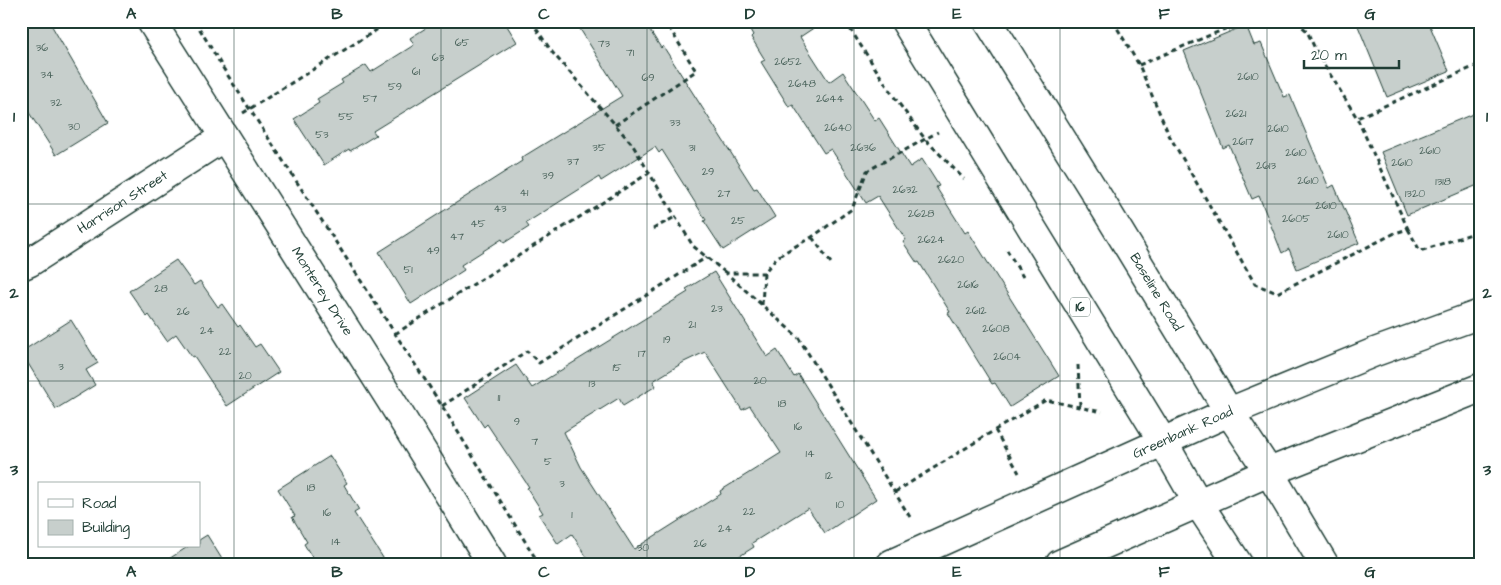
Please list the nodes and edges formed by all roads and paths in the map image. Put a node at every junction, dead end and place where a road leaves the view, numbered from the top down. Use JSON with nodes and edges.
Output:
{"nodes":[{"id":1,"x":151,"y":21,"type":"edge"},
{"id":2,"x":201,"y":21,"type":"edge"},
{"id":3,"x":391,"y":21,"type":"edge"},
{"id":4,"x":531,"y":21,"type":"edge"},
{"id":5,"x":665,"y":21,"type":"edge"},
{"id":6,"x":845,"y":21,"type":"edge"},
{"id":7,"x":905,"y":21,"type":"edge"},
{"id":8,"x":988,"y":21,"type":"edge"},
{"id":9,"x":1113,"y":21,"type":"edge"},
{"id":10,"x":1244,"y":21,"type":"edge"},
{"id":11,"x":1296,"y":21,"type":"edge"},
{"id":12,"x":1474,"y":21,"type":"edge"},
{"id":13,"x":196,"y":23,"type":"edge"},
{"id":14,"x":1480,"y":34,"type":"edge"},
{"id":15,"x":1480,"y":64,"type":"edge"},
{"id":16,"x":1139,"y":65,"type":"junction"},
{"id":17,"x":250,"y":110,"type":"junction"},
{"id":18,"x":1357,"y":118,"type":"junction"},
{"id":19,"x":615,"y":125,"type":"junction"},
{"id":20,"x":945,"y":128,"type":"dead end"},
{"id":21,"x":221,"y":132,"type":"junction"},
{"id":22,"x":926,"y":139,"type":"junction"},
{"id":23,"x":649,"y":173,"type":"junction"},
{"id":24,"x":970,"y":185,"type":"dead end"},
{"id":25,"x":675,"y":216,"type":"junction"},
{"id":26,"x":653,"y":229,"type":"dead end"},
{"id":27,"x":1408,"y":229,"type":"junction"},
{"id":28,"x":1480,"y":231,"type":"edge"},
{"id":29,"x":812,"y":237,"type":"junction"},
{"id":30,"x":1002,"y":242,"type":"dead end"},
{"id":31,"x":706,"y":257,"type":"junction"},
{"id":32,"x":831,"y":263,"type":"dead end"},
{"id":33,"x":21,"y":266,"type":"edge"},
{"id":34,"x":726,"y":273,"type":"junction"},
{"id":35,"x":764,"y":273,"type":"junction"},
{"id":36,"x":1027,"y":283,"type":"dead end"},
{"id":37,"x":762,"y":305,"type":"junction"},
{"id":38,"x":1480,"y":314,"type":"edge"},
{"id":39,"x":395,"y":334,"type":"junction"},
{"id":40,"x":1074,"y":358,"type":"dead end"},
{"id":41,"x":1480,"y":388,"type":"edge"},
{"id":42,"x":442,"y":406,"type":"junction"},
{"id":43,"x":1080,"y":406,"type":"junction"},
{"id":44,"x":1102,"y":412,"type":"dead end"},
{"id":45,"x":1229,"y":412,"type":"junction"},
{"id":46,"x":994,"y":430,"type":"junction"},
{"id":47,"x":1163,"y":442,"type":"junction"},
{"id":48,"x":1269,"y":472,"type":"junction"},
{"id":49,"x":1019,"y":473,"type":"dead end"},
{"id":50,"x":895,"y":492,"type":"junction"},
{"id":51,"x":1198,"y":503,"type":"junction"},
{"id":52,"x":910,"y":518,"type":"dead end"},
{"id":53,"x":492,"y":564,"type":"edge"},
{"id":54,"x":539,"y":564,"type":"edge"},
{"id":55,"x":891,"y":564,"type":"edge"},
{"id":56,"x":1060,"y":564,"type":"edge"},
{"id":57,"x":1238,"y":564,"type":"edge"},
{"id":58,"x":1324,"y":564,"type":"edge"}],
"edges":[{"from":1,"to":21,"type":"main road","name":"Monterey Drive"},
{"from":2,"to":13,"type":"path"},
{"from":3,"to":17,"type":"path"},
{"from":4,"to":19,"type":"path"},
{"from":5,"to":19,"type":"path"},
{"from":6,"to":22,"type":"path"},
{"from":7,"to":47,"type":"main road","number":"16"},
{"from":8,"to":45,"type":"main road","name":"Baseline Road"},
{"from":9,"to":16,"type":"path"},
{"from":10,"to":16,"type":"path"},
{"from":11,"to":18,"type":"path"},
{"from":12,"to":14,"type":"path"},
{"from":13,"to":17,"type":"path"},
{"from":15,"to":18,"type":"path"},
{"from":16,"to":27,"type":"path"},
{"from":17,"to":21,"type":"path"},
{"from":17,"to":39,"type":"path"},
{"from":18,"to":27,"type":"path"},
{"from":19,"to":23,"type":"path"},
{"from":20,"to":22,"type":"path"},
{"from":21,"to":33,"type":"main road","name":"Harrison Street"},
{"from":21,"to":53,"type":"main road","name":"Monterey Drive"},
{"from":22,"to":24,"type":"path"},
{"from":22,"to":29,"type":"path"},
{"from":23,"to":25,"type":"path"},
{"from":23,"to":39,"type":"path"},
{"from":25,"to":26,"type":"path"},
{"from":25,"to":31,"type":"path"},
{"from":27,"to":28,"type":"path"},
{"from":29,"to":32,"type":"path"},
{"from":29,"to":35,"type":"path"},
{"from":30,"to":36,"type":"path"},
{"from":31,"to":34,"type":"path"},
{"from":31,"to":42,"type":"path"},
{"from":34,"to":35,"type":"path"},
{"from":34,"to":37,"type":"path"},
{"from":35,"to":37,"type":"path"},
{"from":37,"to":50,"type":"path"},
{"from":38,"to":45,"type":"main road","name":"Greenbank Road"},
{"from":39,"to":42,"type":"path"},
{"from":40,"to":43,"type":"path"},
{"from":41,"to":48,"type":"main road"},
{"from":42,"to":54,"type":"path"},
{"from":43,"to":44,"type":"path"},
{"from":43,"to":46,"type":"path"},
{"from":45,"to":47,"type":"main road","name":"Greenbank Road"},
{"from":45,"to":48,"type":"main road","name":"Baseline Road"},
{"from":46,"to":49,"type":"path"},
{"from":46,"to":50,"type":"path"},
{"from":47,"to":51,"type":"main road","number":"16"},
{"from":47,"to":55,"type":"main road","name":"Greenbank Road"},
{"from":48,"to":51,"type":"main road"},
{"from":48,"to":58,"type":"main road","name":"Baseline Road"},
{"from":50,"to":52,"type":"path"},
{"from":51,"to":56,"type":"main road"},
{"from":51,"to":57,"type":"main road","number":"16"}]}
